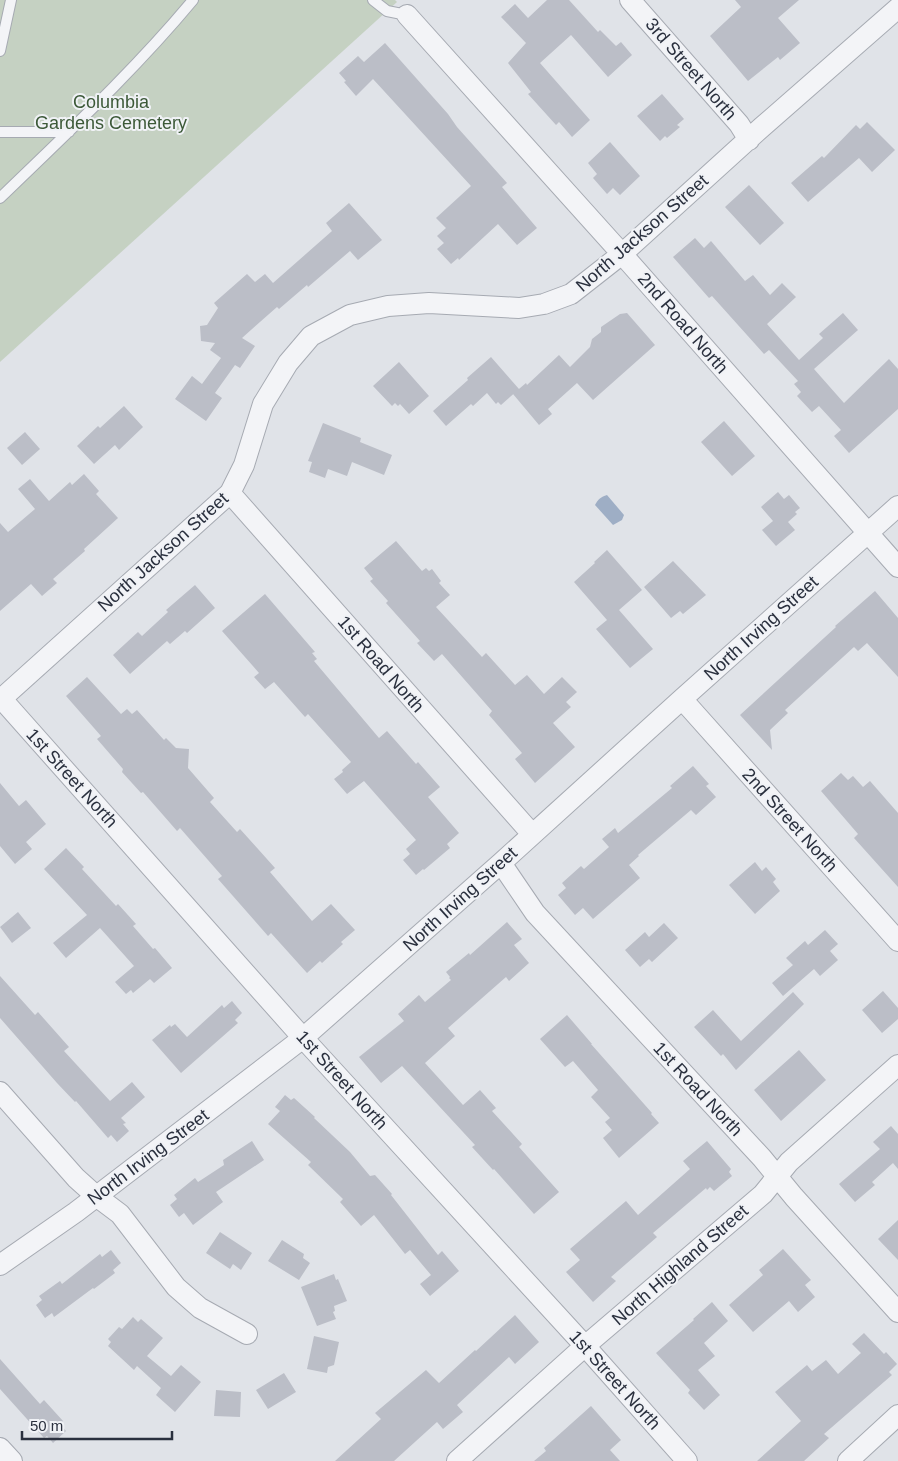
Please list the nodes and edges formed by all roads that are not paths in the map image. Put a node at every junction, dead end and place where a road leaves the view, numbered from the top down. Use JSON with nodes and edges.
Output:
{"nodes":[{"id":1,"x":11,"y":0,"type":"edge"},
{"id":2,"x":193,"y":0,"type":"edge"},
{"id":3,"x":374,"y":0,"type":"edge"},
{"id":4,"x":630,"y":0,"type":"edge"},
{"id":5,"x":898,"y":8,"type":"edge"},
{"id":6,"x":407,"y":15,"type":"joint"},
{"id":7,"x":0,"y":51,"type":"edge"},
{"id":8,"x":0,"y":132,"type":"edge"},
{"id":9,"x":69,"y":132,"type":"junction"},
{"id":10,"x":749,"y":140,"type":"junction"},
{"id":11,"x":0,"y":198,"type":"edge"},
{"id":12,"x":622,"y":254,"type":"junction"},
{"id":13,"x":230,"y":493,"type":"junction"},
{"id":14,"x":898,"y":506,"type":"edge"},
{"id":15,"x":868,"y":532,"type":"junction"},
{"id":16,"x":898,"y":567,"type":"edge"},
{"id":17,"x":0,"y":698,"type":"edge"},
{"id":18,"x":682,"y":699,"type":"junction"},
{"id":19,"x":532,"y":834,"type":"junction"},
{"id":20,"x":501,"y":863,"type":"junction"},
{"id":21,"x":898,"y":941,"type":"edge"},
{"id":22,"x":303,"y":1038,"type":"junction"},
{"id":23,"x":898,"y":1064,"type":"edge"},
{"id":24,"x":0,"y":1092,"type":"edge"},
{"id":25,"x":777,"y":1176,"type":"junction"},
{"id":26,"x":96,"y":1196,"type":"junction"},
{"id":27,"x":0,"y":1266,"type":"edge"},
{"id":28,"x":898,"y":1312,"type":"edge"},
{"id":29,"x":247,"y":1334,"type":"dead end"},
{"id":30,"x":586,"y":1346,"type":"junction"},
{"id":31,"x":898,"y":1415,"type":"edge"},
{"id":32,"x":0,"y":1448,"type":"edge"},
{"id":33,"x":12,"y":1461,"type":"edge"},
{"id":34,"x":457,"y":1461,"type":"edge"},
{"id":35,"x":688,"y":1461,"type":"edge"},
{"id":36,"x":848,"y":1461,"type":"edge"}],
"edges":[{"from":1,"to":7,"type":"lane"},
{"from":2,"to":9,"type":"lane"},
{"from":3,"to":6,"type":"lane"},
{"from":4,"to":10,"type":"street","name":"3rd Street North"},
{"from":5,"to":10,"type":"street","name":"North Jackson Street"},
{"from":6,"to":12,"type":"street","name":"2nd Road North"},
{"from":8,"to":9,"type":"lane"},
{"from":9,"to":11,"type":"lane"},
{"from":10,"to":12,"type":"street","name":"North Jackson Street"},
{"from":12,"to":13,"type":"street","name":"North Jackson Street"},
{"from":12,"to":15,"type":"street","name":"2nd Road North"},
{"from":13,"to":17,"type":"street","name":"North Jackson Street"},
{"from":13,"to":19,"type":"street","name":"1st Road North"},
{"from":14,"to":15,"type":"street","name":"North Irving Street"},
{"from":15,"to":16,"type":"street","name":"2nd Road North"},
{"from":15,"to":18,"type":"street","name":"North Irving Street"},
{"from":17,"to":22,"type":"street","name":"1st Street North"},
{"from":18,"to":19,"type":"street","name":"North Irving Street"},
{"from":18,"to":21,"type":"street","name":"2nd Street North"},
{"from":19,"to":20,"type":"street","name":"North Irving Street"},
{"from":20,"to":22,"type":"street","name":"North Irving Street"},
{"from":20,"to":25,"type":"street","name":"1st Road North"},
{"from":22,"to":26,"type":"street","name":"North Irving Street"},
{"from":22,"to":30,"type":"street","name":"1st Street North"},
{"from":23,"to":25,"type":"street","name":"North Highland Street"},
{"from":24,"to":26,"type":"street"},
{"from":25,"to":28,"type":"street","name":"1st Road North"},
{"from":25,"to":30,"type":"street","name":"North Highland Street"},
{"from":26,"to":27,"type":"street","name":"North Irving Street"},
{"from":26,"to":29,"type":"street"},
{"from":30,"to":34,"type":"street","name":"North Highland Street"},
{"from":30,"to":35,"type":"street","name":"1st Street North"},
{"from":31,"to":36,"type":"street"},
{"from":32,"to":33,"type":"street"}]}
